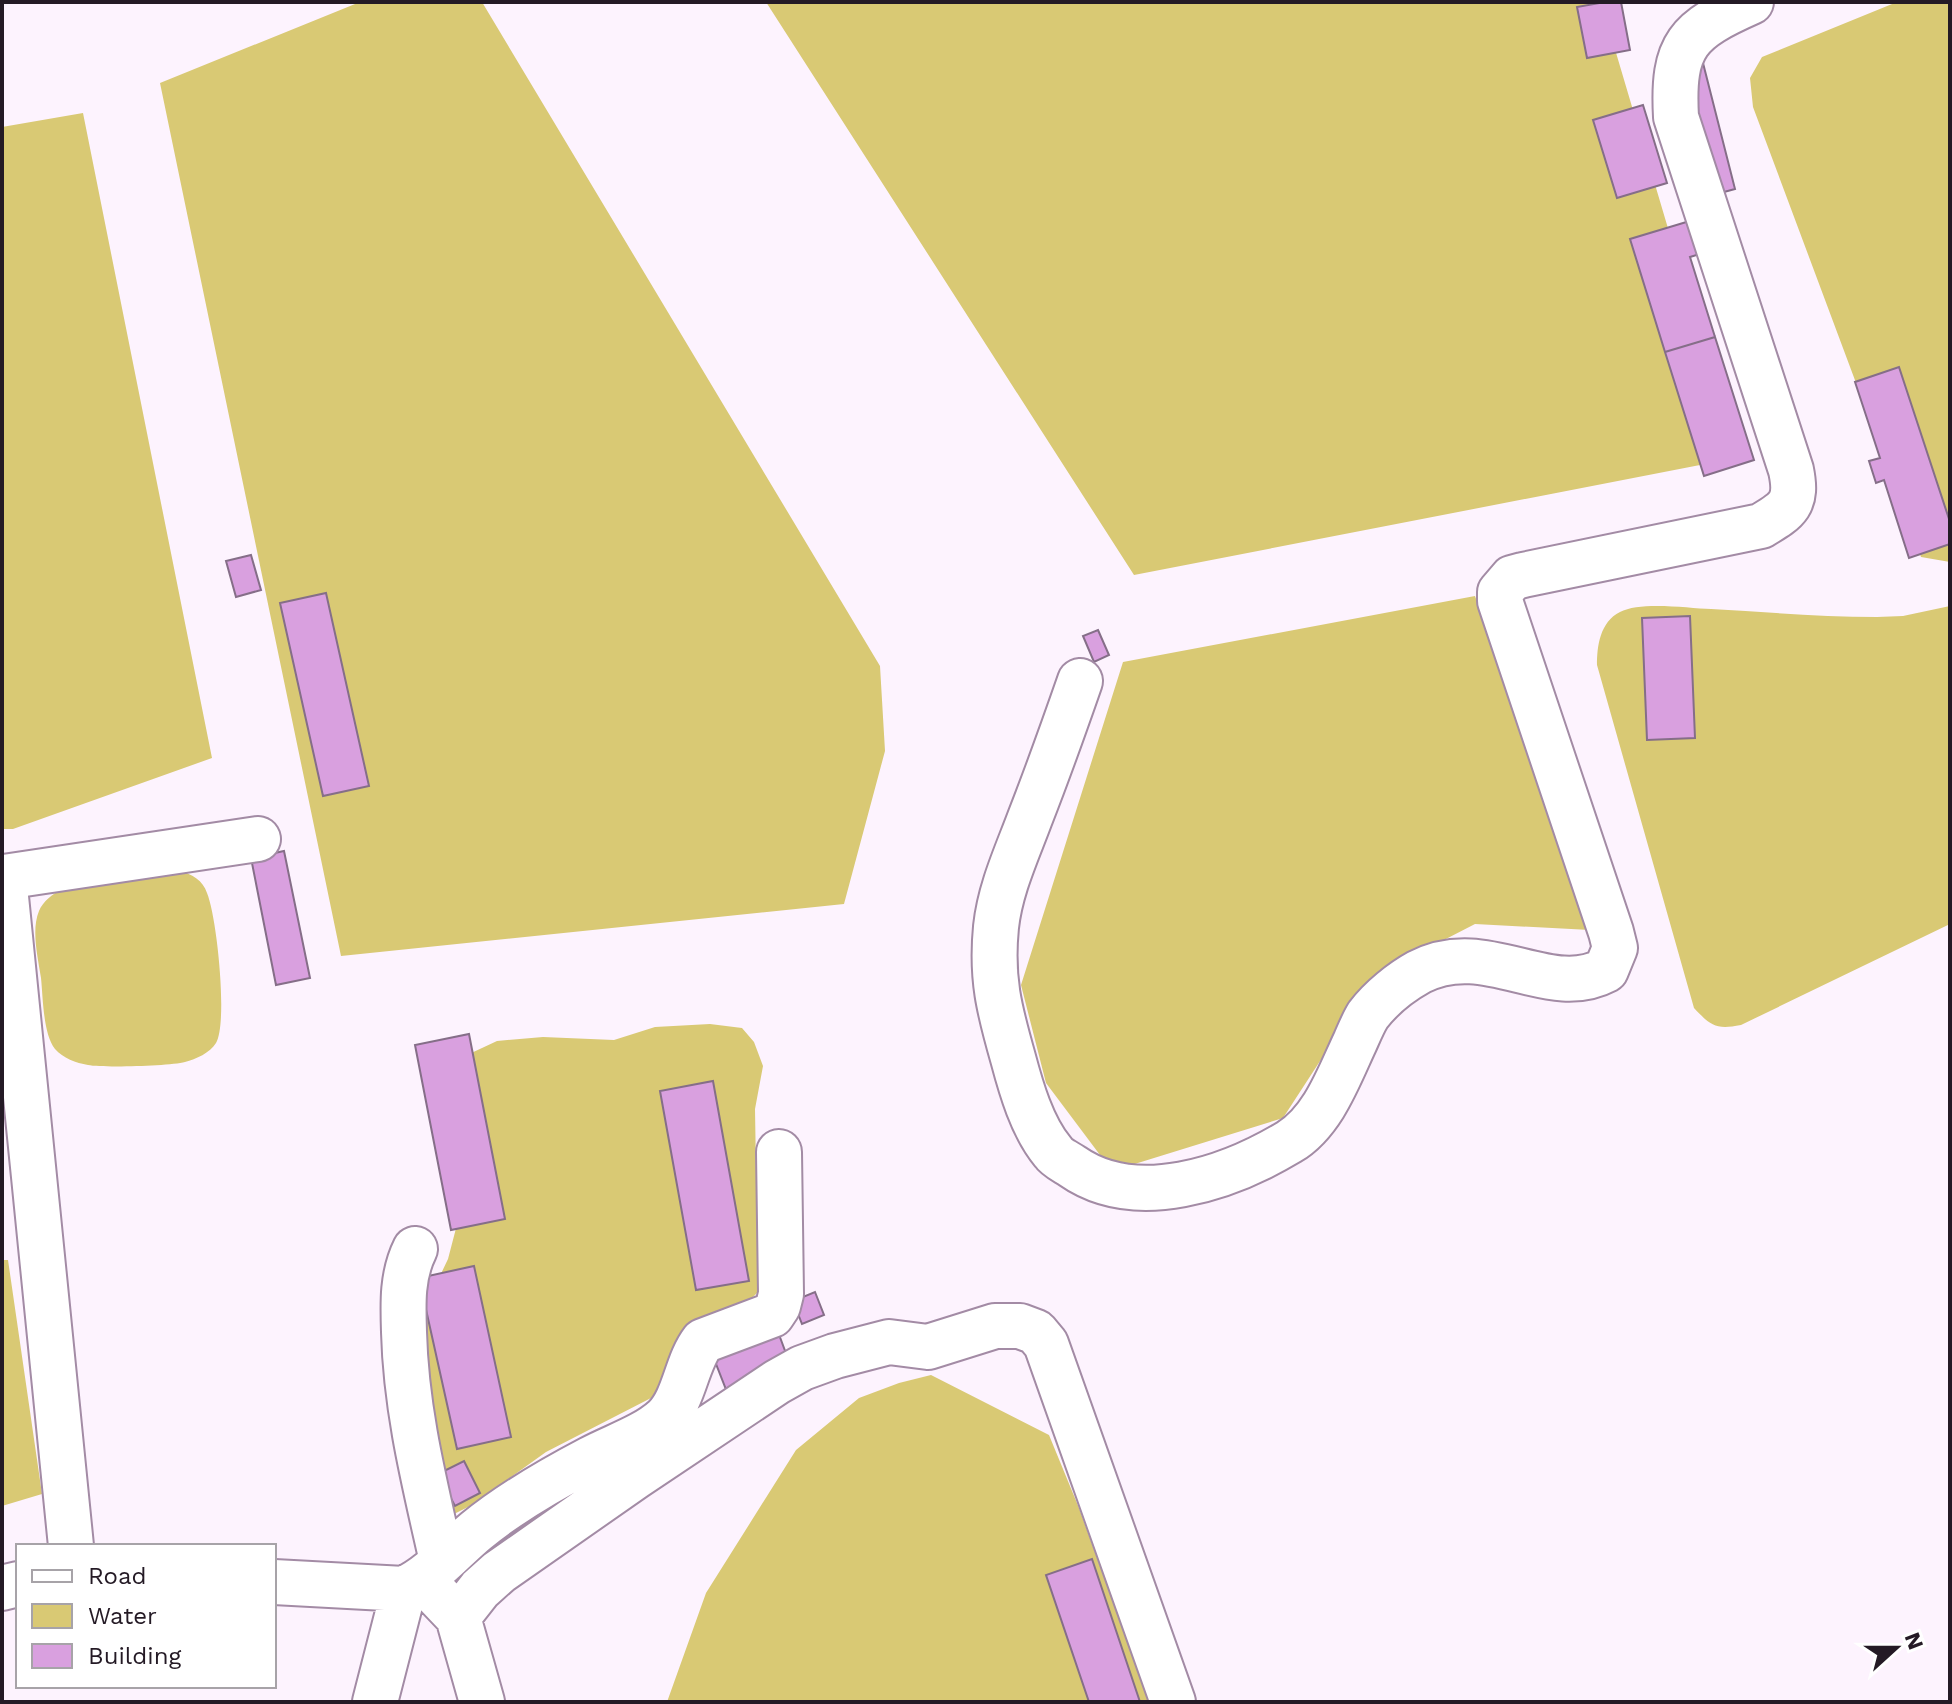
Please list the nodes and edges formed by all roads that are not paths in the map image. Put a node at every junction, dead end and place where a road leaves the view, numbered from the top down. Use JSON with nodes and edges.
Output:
{"nodes":[{"id":1,"x":1751,"y":2,"type":"edge"},
{"id":2,"x":1080,"y":681,"type":"dead end"},
{"id":3,"x":258,"y":839,"type":"dead end"},
{"id":4,"x":3,"y":877,"type":"edge"},
{"id":5,"x":779,"y":1152,"type":"dead end"},
{"id":6,"x":415,"y":1249,"type":"dead end"},
{"id":7,"x":71,"y":1544,"type":"edge"},
{"id":8,"x":423,"y":1577,"type":"junction"},
{"id":9,"x":276,"y":1582,"type":"edge"},
{"id":10,"x":458,"y":1617,"type":"junction"},
{"id":11,"x":375,"y":1702,"type":"edge"},
{"id":12,"x":482,"y":1702,"type":"edge"},
{"id":13,"x":1173,"y":1702,"type":"edge"}],
"edges":[{"from":1,"to":2,"type":"street"},
{"from":3,"to":4,"type":"street"},
{"from":4,"to":7,"type":"street"},
{"from":5,"to":8,"type":"street"},
{"from":6,"to":8,"type":"street"},
{"from":8,"to":9,"type":"street"},
{"from":8,"to":10,"type":"street"},
{"from":8,"to":11,"type":"street"},
{"from":10,"to":12,"type":"street"},
{"from":10,"to":13,"type":"street"}]}
